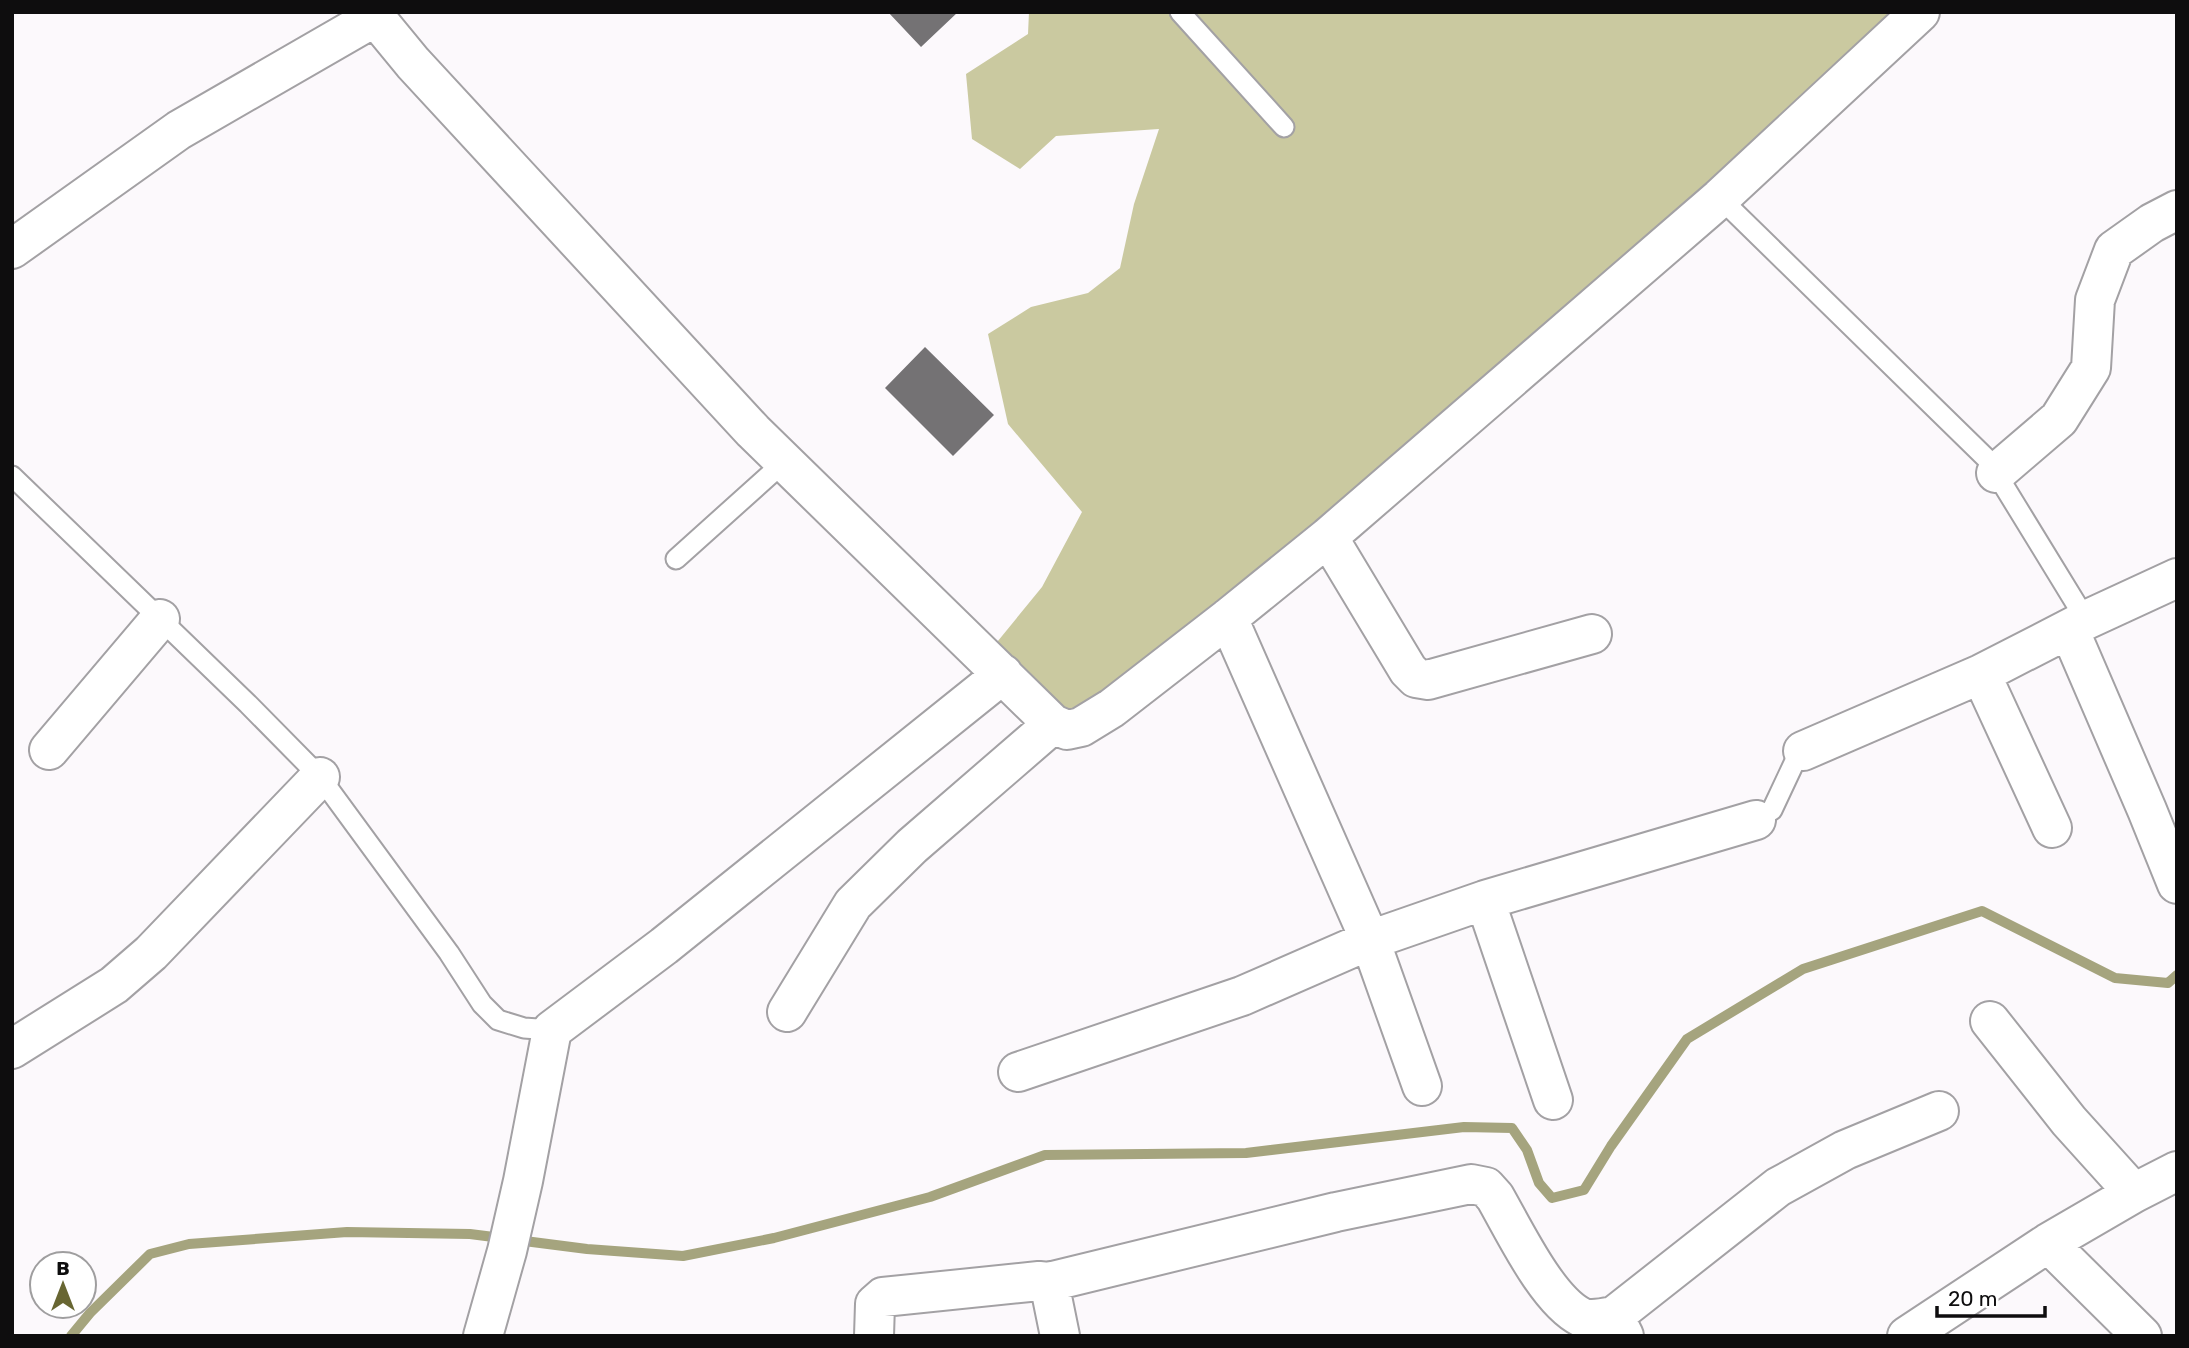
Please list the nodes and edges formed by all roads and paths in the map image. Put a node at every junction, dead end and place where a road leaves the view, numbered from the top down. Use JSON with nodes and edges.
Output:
{"nodes":[{"id":1,"x":1181,"y":12,"type":"edge"},
{"id":2,"x":1920,"y":12,"type":"edge"},
{"id":3,"x":373,"y":14,"type":"edge"},
{"id":4,"x":1284,"y":127,"type":"dead end"},
{"id":5,"x":1720,"y":198,"type":"junction"},
{"id":6,"x":2177,"y":210,"type":"edge"},
{"id":7,"x":12,"y":249,"type":"edge"},
{"id":8,"x":785,"y":462,"type":"junction"},
{"id":9,"x":1996,"y":473,"type":"junction"},
{"id":10,"x":12,"y":477,"type":"edge"},
{"id":11,"x":1328,"y":537,"type":"junction"},
{"id":12,"x":676,"y":559,"type":"dead end"},
{"id":13,"x":2177,"y":578,"type":"edge"},
{"id":14,"x":1228,"y":618,"type":"junction"},
{"id":15,"x":160,"y":619,"type":"junction"},
{"id":16,"x":2078,"y":625,"type":"junction"},
{"id":17,"x":1592,"y":634,"type":"dead end"},
{"id":18,"x":1003,"y":674,"type":"junction"},
{"id":19,"x":1981,"y":674,"type":"junction"},
{"id":20,"x":1053,"y":724,"type":"junction"},
{"id":21,"x":50,"y":750,"type":"dead end"},
{"id":22,"x":1803,"y":751,"type":"joint"},
{"id":23,"x":320,"y":777,"type":"junction"},
{"id":24,"x":1756,"y":820,"type":"joint"},
{"id":25,"x":2052,"y":828,"type":"dead end"},
{"id":26,"x":2177,"y":884,"type":"edge"},
{"id":27,"x":1485,"y":900,"type":"junction"},
{"id":28,"x":1370,"y":940,"type":"junction"},
{"id":29,"x":788,"y":1012,"type":"dead end"},
{"id":30,"x":1990,"y":1021,"type":"dead end"},
{"id":31,"x":552,"y":1030,"type":"junction"},
{"id":32,"x":12,"y":1049,"type":"edge"},
{"id":33,"x":1018,"y":1072,"type":"dead end"},
{"id":34,"x":1422,"y":1086,"type":"dead end"},
{"id":35,"x":1553,"y":1100,"type":"dead end"},
{"id":36,"x":1940,"y":1111,"type":"dead end"},
{"id":37,"x":2177,"y":1171,"type":"edge"},
{"id":38,"x":2134,"y":1193,"type":"junction"},
{"id":39,"x":2049,"y":1243,"type":"junction"},
{"id":40,"x":1049,"y":1282,"type":"junction"},
{"id":41,"x":1596,"y":1326,"type":"edge"},
{"id":42,"x":477,"y":1334,"type":"edge"},
{"id":43,"x":874,"y":1336,"type":"edge"},
{"id":44,"x":1060,"y":1336,"type":"edge"},
{"id":45,"x":1907,"y":1336,"type":"edge"},
{"id":46,"x":2142,"y":1336,"type":"edge"}],
"edges":[{"from":1,"to":4,"type":"lane"},
{"from":2,"to":5,"type":"street"},
{"from":3,"to":7,"type":"street"},
{"from":3,"to":8,"type":"street"},
{"from":5,"to":9,"type":"lane"},
{"from":5,"to":11,"type":"street"},
{"from":6,"to":9,"type":"street"},
{"from":8,"to":12,"type":"lane"},
{"from":8,"to":18,"type":"street"},
{"from":9,"to":16,"type":"lane"},
{"from":10,"to":15,"type":"lane"},
{"from":11,"to":14,"type":"street"},
{"from":11,"to":17,"type":"street"},
{"from":13,"to":16,"type":"street"},
{"from":14,"to":20,"type":"street"},
{"from":14,"to":28,"type":"street"},
{"from":15,"to":21,"type":"street"},
{"from":15,"to":23,"type":"lane"},
{"from":16,"to":19,"type":"street"},
{"from":16,"to":26,"type":"street"},
{"from":18,"to":20,"type":"street"},
{"from":18,"to":31,"type":"street"},
{"from":19,"to":22,"type":"street"},
{"from":19,"to":25,"type":"street"},
{"from":20,"to":29,"type":"street"},
{"from":22,"to":24,"type":"lane"},
{"from":23,"to":31,"type":"lane"},
{"from":23,"to":32,"type":"street"},
{"from":24,"to":27,"type":"street"},
{"from":27,"to":28,"type":"street"},
{"from":27,"to":35,"type":"street"},
{"from":28,"to":33,"type":"street"},
{"from":28,"to":34,"type":"street"},
{"from":30,"to":38,"type":"street"},
{"from":31,"to":42,"type":"street"},
{"from":36,"to":41,"type":"street"},
{"from":37,"to":38,"type":"street"},
{"from":38,"to":39,"type":"street"},
{"from":39,"to":45,"type":"street"},
{"from":39,"to":46,"type":"street"},
{"from":40,"to":41,"type":"street"},
{"from":40,"to":43,"type":"street"},
{"from":40,"to":44,"type":"street"}]}
